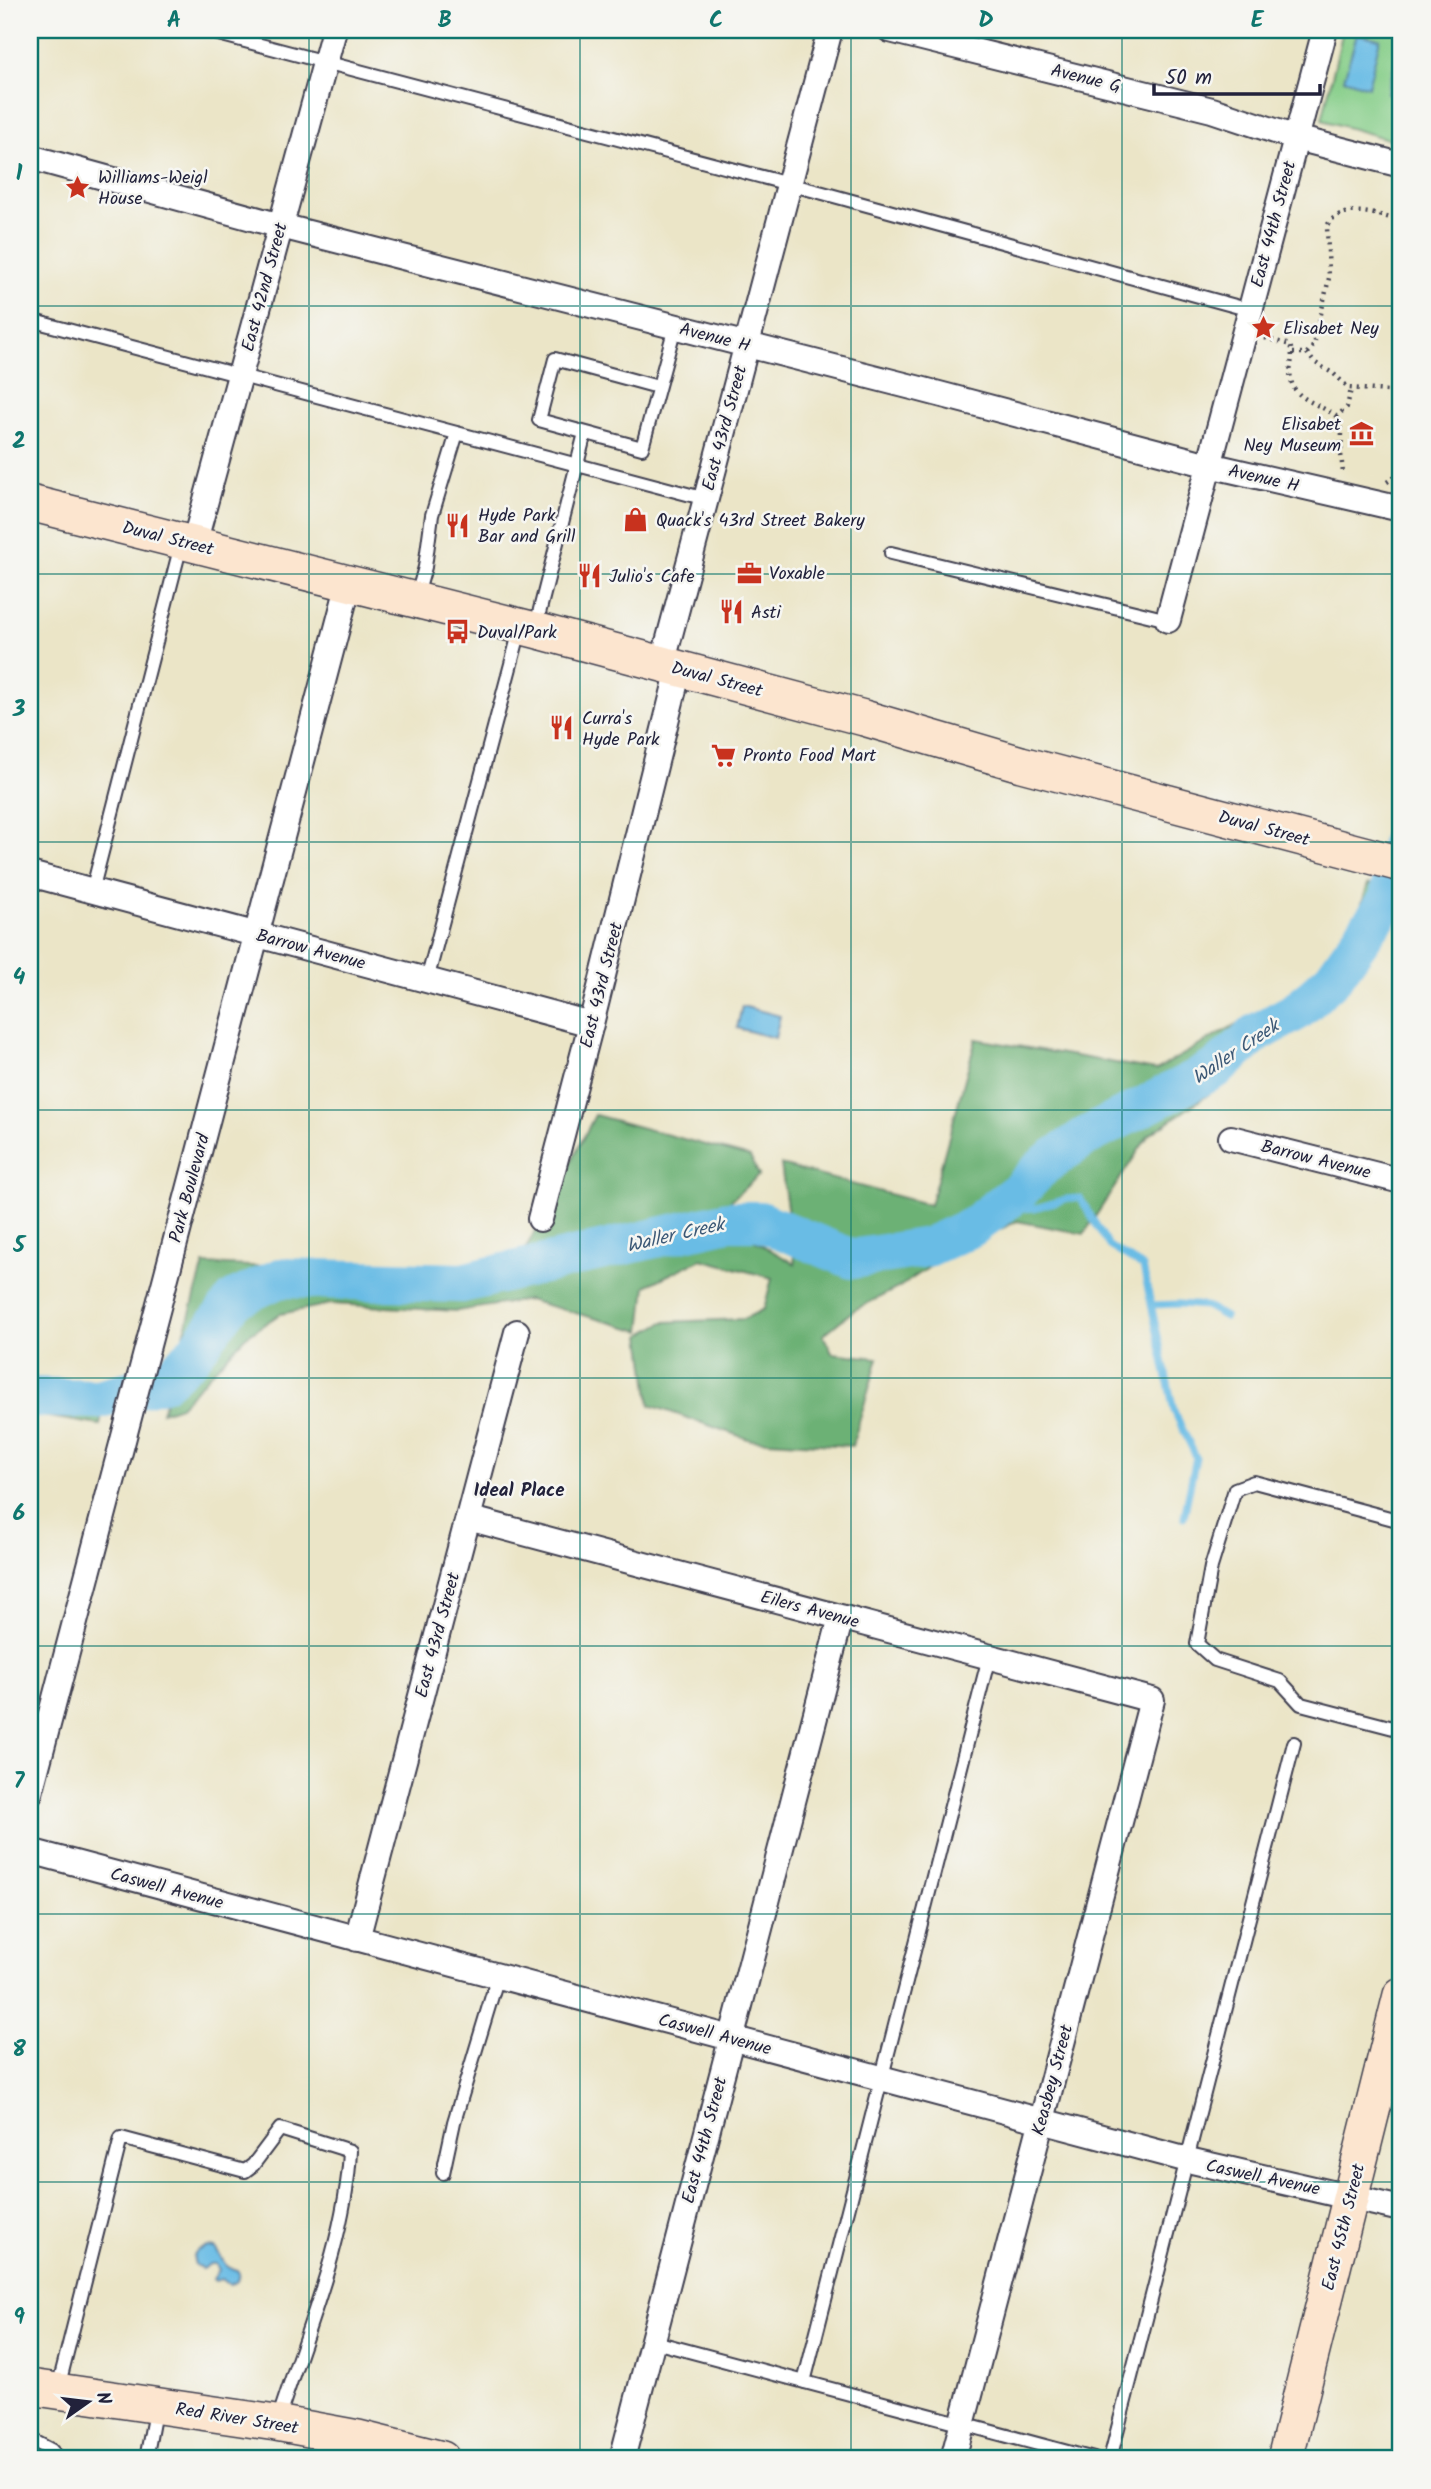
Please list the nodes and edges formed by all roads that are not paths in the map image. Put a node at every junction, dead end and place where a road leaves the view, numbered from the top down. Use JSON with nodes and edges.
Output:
{"nodes":[{"id":1,"x":203,"y":30,"type":"edge"},
{"id":2,"x":334,"y":30,"type":"edge"},
{"id":3,"x":830,"y":30,"type":"edge"},
{"id":4,"x":890,"y":30,"type":"edge"},
{"id":5,"x":1325,"y":30,"type":"edge"},
{"id":6,"x":325,"y":62,"type":"junction"},
{"id":7,"x":1296,"y":138,"type":"junction"},
{"id":8,"x":30,"y":157,"type":"edge"},
{"id":9,"x":1401,"y":165,"type":"edge"},
{"id":10,"x":789,"y":185,"type":"junction"},
{"id":11,"x":281,"y":226,"type":"junction"},
{"id":12,"x":1250,"y":310,"type":"junction"},
{"id":13,"x":30,"y":320,"type":"edge"},
{"id":14,"x":675,"y":327,"type":"junction"},
{"id":15,"x":746,"y":345,"type":"junction"},
{"id":16,"x":240,"y":376,"type":"junction"},
{"id":17,"x":658,"y":387,"type":"junction"},
{"id":18,"x":457,"y":433,"type":"junction"},
{"id":19,"x":585,"y":433,"type":"junction"},
{"id":20,"x":577,"y":465,"type":"junction"},
{"id":21,"x":1209,"y":466,"type":"junction"},
{"id":22,"x":706,"y":499,"type":"junction"},
{"id":23,"x":30,"y":503,"type":"edge"},
{"id":24,"x":1401,"y":509,"type":"edge"},
{"id":25,"x":188,"y":543,"type":"junction"},
{"id":26,"x":891,"y":553,"type":"dead end"},
{"id":27,"x":349,"y":583,"type":"junction"},
{"id":28,"x":416,"y":600,"type":"junction"},
{"id":29,"x":1168,"y":620,"type":"joint"},
{"id":30,"x":528,"y":628,"type":"junction"},
{"id":31,"x":670,"y":667,"type":"junction"},
{"id":32,"x":1389,"y":861,"type":"edge"},
{"id":33,"x":30,"y":874,"type":"edge"},
{"id":34,"x":92,"y":891,"type":"junction"},
{"id":35,"x":256,"y":934,"type":"junction"},
{"id":36,"x":427,"y":980,"type":"junction"},
{"id":37,"x":591,"y":1024,"type":"junction"},
{"id":38,"x":1231,"y":1138,"type":"dead end"},
{"id":39,"x":1401,"y":1181,"type":"edge"},
{"id":40,"x":540,"y":1220,"type":"dead end"},
{"id":41,"x":517,"y":1332,"type":"dead end"},
{"id":42,"x":468,"y":1518,"type":"junction"},
{"id":43,"x":1401,"y":1521,"type":"edge"},
{"id":44,"x":841,"y":1617,"type":"junction"},
{"id":45,"x":989,"y":1657,"type":"junction"},
{"id":46,"x":1152,"y":1700,"type":"joint"},
{"id":47,"x":1401,"y":1730,"type":"edge"},
{"id":48,"x":1294,"y":1743,"type":"dead end"},
{"id":49,"x":30,"y":1793,"type":"edge"},
{"id":50,"x":30,"y":1851,"type":"edge"},
{"id":51,"x":358,"y":1938,"type":"junction"},
{"id":52,"x":498,"y":1976,"type":"junction"},
{"id":53,"x":1401,"y":1995,"type":"edge"},
{"id":54,"x":731,"y":2038,"type":"junction"},
{"id":55,"x":881,"y":2079,"type":"junction"},
{"id":56,"x":1041,"y":2121,"type":"junction"},
{"id":57,"x":1188,"y":2160,"type":"junction"},
{"id":58,"x":443,"y":2173,"type":"dead end"},
{"id":59,"x":1350,"y":2196,"type":"junction"},
{"id":60,"x":1401,"y":2209,"type":"edge"},
{"id":61,"x":651,"y":2341,"type":"junction"},
{"id":62,"x":804,"y":2382,"type":"junction"},
{"id":63,"x":43,"y":2389,"type":"edge"},
{"id":64,"x":156,"y":2406,"type":"junction"},
{"id":65,"x":276,"y":2423,"type":"junction"},
{"id":66,"x":962,"y":2424,"type":"junction"},
{"id":67,"x":30,"y":2439,"type":"edge"},
{"id":68,"x":355,"y":2449,"type":"edge"},
{"id":69,"x":59,"y":2459,"type":"edge"},
{"id":70,"x":146,"y":2459,"type":"edge"},
{"id":71,"x":442,"y":2459,"type":"edge"},
{"id":72,"x":621,"y":2459,"type":"edge"},
{"id":73,"x":953,"y":2459,"type":"edge"},
{"id":74,"x":1094,"y":2459,"type":"edge"},
{"id":75,"x":1110,"y":2459,"type":"edge"},
{"id":76,"x":1285,"y":2459,"type":"edge"}],
"edges":[{"from":1,"to":6,"type":"lane"},
{"from":2,"to":6,"type":"street","name":"East 42nd Street"},
{"from":3,"to":10,"type":"street","name":"East 43rd Street"},
{"from":4,"to":7,"type":"street","name":"Avenue G"},
{"from":5,"to":7,"type":"street","name":"East 44th Street"},
{"from":6,"to":10,"type":"lane"},
{"from":6,"to":11,"type":"street","name":"East 42nd Street"},
{"from":7,"to":9,"type":"street","name":"Avenue G"},
{"from":7,"to":12,"type":"street","name":"East 44th Street"},
{"from":8,"to":11,"type":"street","name":"Avenue H"},
{"from":10,"to":12,"type":"lane"},
{"from":10,"to":15,"type":"street","name":"East 43rd Street"},
{"from":11,"to":14,"type":"street","name":"Avenue H"},
{"from":11,"to":16,"type":"street","name":"East 42nd Street"},
{"from":12,"to":21,"type":"street","name":"East 44th Street"},
{"from":13,"to":16,"type":"lane"},
{"from":14,"to":15,"type":"street","name":"Avenue H"},
{"from":14,"to":17,"type":"lane"},
{"from":15,"to":21,"type":"street","name":"Avenue H"},
{"from":15,"to":22,"type":"street","name":"East 43rd Street"},
{"from":16,"to":18,"type":"lane"},
{"from":16,"to":25,"type":"street","name":"East 42nd Street"},
{"from":17,"to":19,"type":"lane"},
{"from":17,"to":19,"type":"lane"},
{"from":18,"to":20,"type":"lane"},
{"from":18,"to":28,"type":"lane"},
{"from":19,"to":20,"type":"lane"},
{"from":20,"to":22,"type":"lane"},
{"from":20,"to":30,"type":"lane"},
{"from":21,"to":24,"type":"street","name":"Avenue H"},
{"from":21,"to":29,"type":"street","name":"East 44th Street"},
{"from":22,"to":31,"type":"street","name":"East 43rd Street"},
{"from":23,"to":25,"type":"street","name":"Duval Street"},
{"from":25,"to":27,"type":"street","name":"Duval Street"},
{"from":25,"to":34,"type":"lane"},
{"from":26,"to":29,"type":"lane"},
{"from":27,"to":28,"type":"street","name":"Duval Street"},
{"from":27,"to":35,"type":"street","name":"Park Boulevard"},
{"from":28,"to":30,"type":"street","name":"Duval Street"},
{"from":30,"to":31,"type":"street","name":"Duval Street"},
{"from":30,"to":36,"type":"lane"},
{"from":31,"to":32,"type":"street","name":"Duval Street"},
{"from":31,"to":37,"type":"street","name":"East 43rd Street"},
{"from":33,"to":34,"type":"street","name":"Barrow Avenue"},
{"from":34,"to":35,"type":"street","name":"Barrow Avenue"},
{"from":35,"to":36,"type":"street","name":"Barrow Avenue"},
{"from":35,"to":49,"type":"street","name":"Park Boulevard"},
{"from":36,"to":37,"type":"street","name":"Barrow Avenue"},
{"from":37,"to":40,"type":"street","name":"East 43rd Street"},
{"from":38,"to":39,"type":"street","name":"Barrow Avenue"},
{"from":41,"to":42,"type":"street","name":"East 43rd Street"},
{"from":42,"to":44,"type":"street","name":"Eilers Avenue"},
{"from":42,"to":51,"type":"street","name":"East 43rd Street"},
{"from":43,"to":47,"type":"lane"},
{"from":44,"to":45,"type":"street","name":"Eilers Avenue"},
{"from":44,"to":54,"type":"street","name":"East 44th Street"},
{"from":45,"to":46,"type":"street","name":"Eilers Avenue"},
{"from":45,"to":55,"type":"lane"},
{"from":46,"to":56,"type":"street","name":"Keasbey Street"},
{"from":48,"to":57,"type":"lane"},
{"from":50,"to":51,"type":"street","name":"Caswell Avenue"},
{"from":51,"to":52,"type":"street","name":"Caswell Avenue"},
{"from":52,"to":54,"type":"street","name":"Caswell Avenue"},
{"from":52,"to":58,"type":"lane"},
{"from":53,"to":59,"type":"street","name":"East 45th Street"},
{"from":54,"to":55,"type":"street","name":"Caswell Avenue"},
{"from":54,"to":61,"type":"street","name":"East 44th Street"},
{"from":55,"to":56,"type":"street","name":"Caswell Avenue"},
{"from":55,"to":62,"type":"lane"},
{"from":56,"to":57,"type":"street","name":"Caswell Avenue"},
{"from":56,"to":66,"type":"street","name":"Keasbey Street"},
{"from":57,"to":59,"type":"street","name":"Caswell Avenue"},
{"from":57,"to":75,"type":"lane"},
{"from":59,"to":60,"type":"street","name":"Caswell Avenue"},
{"from":59,"to":76,"type":"street","name":"East 45th Street"},
{"from":61,"to":62,"type":"lane"},
{"from":61,"to":72,"type":"street","name":"East 44th Street"},
{"from":62,"to":66,"type":"lane"},
{"from":63,"to":64,"type":"street","name":"Red River Street"},
{"from":63,"to":65,"type":"lane"},
{"from":64,"to":65,"type":"street","name":"Red River Street"},
{"from":64,"to":70,"type":"lane"},
{"from":65,"to":68,"type":"street","name":"Red River Street"},
{"from":66,"to":73,"type":"street","name":"Keasbey Street"},
{"from":66,"to":74,"type":"lane"},
{"from":67,"to":69,"type":"lane"},
{"from":68,"to":71,"type":"street","name":"Red River Street"}]}
